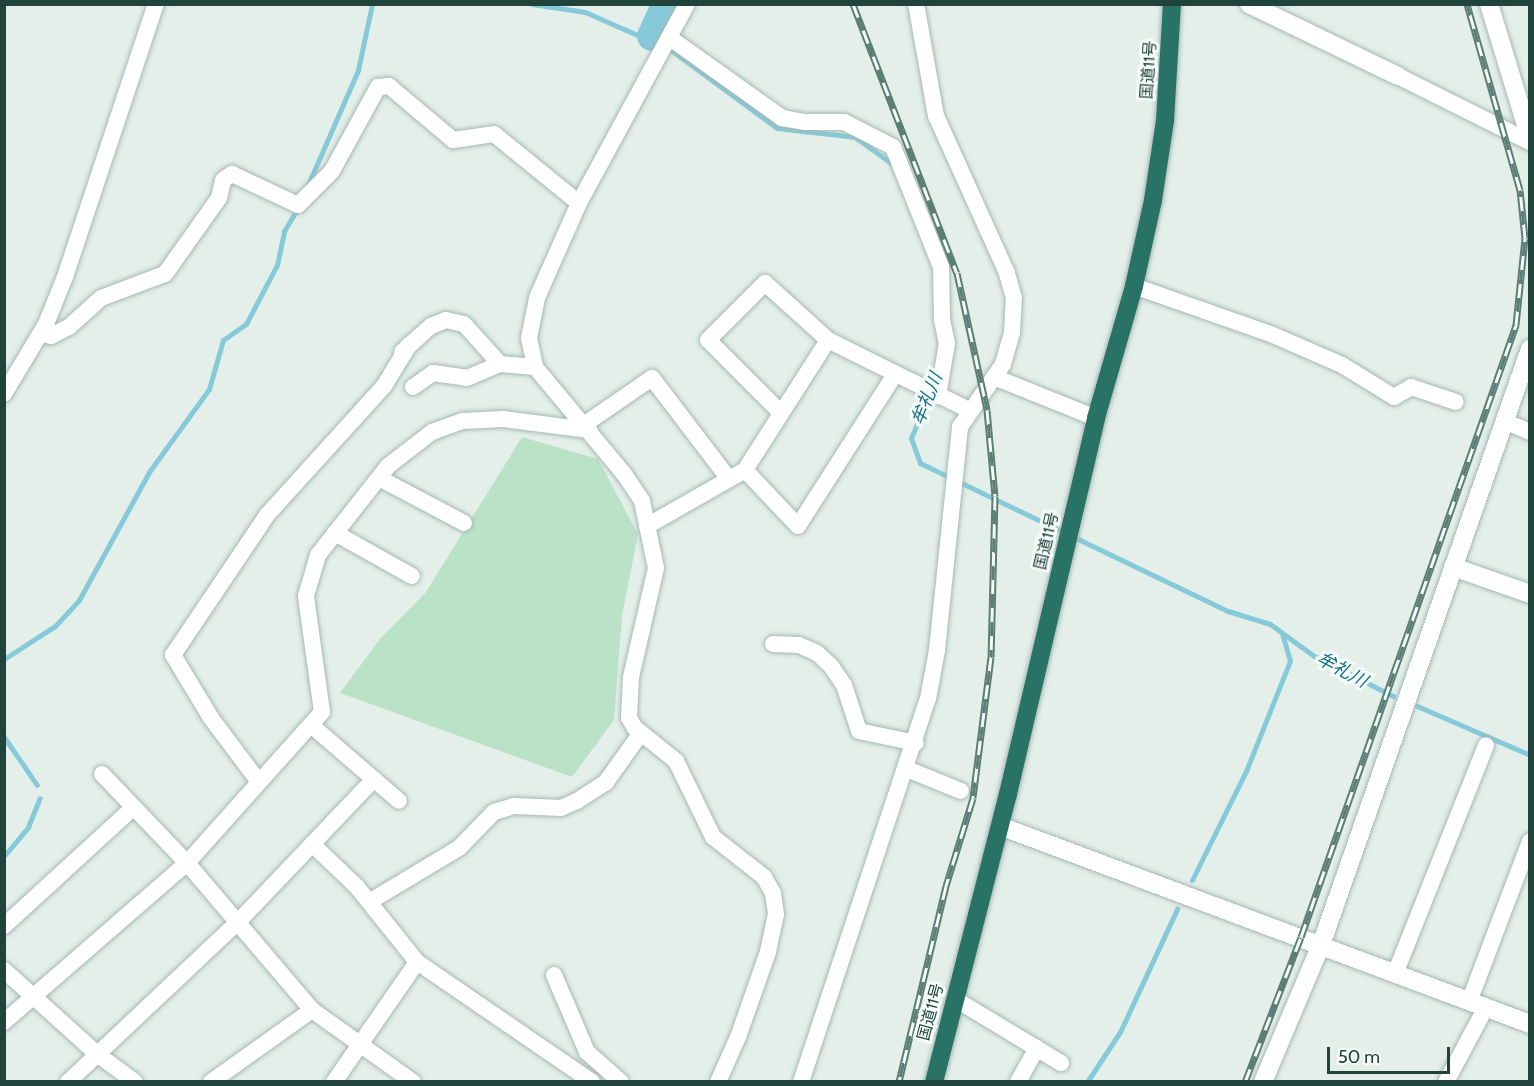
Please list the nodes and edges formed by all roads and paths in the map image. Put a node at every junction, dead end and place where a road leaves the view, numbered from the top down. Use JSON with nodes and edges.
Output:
{"nodes":[{"id":1,"x":156,"y":4,"type":"edge"},
{"id":2,"x":687,"y":4,"type":"edge"},
{"id":3,"x":916,"y":4,"type":"edge"},
{"id":4,"x":1172,"y":4,"type":"edge"},
{"id":5,"x":1249,"y":4,"type":"edge"},
{"id":6,"x":1489,"y":4,"type":"edge"},
{"id":7,"x":670,"y":38,"type":"junction"},
{"id":8,"x":1398,"y":76,"type":"joint"},
{"id":9,"x":1530,"y":140,"type":"edge"},
{"id":10,"x":579,"y":203,"type":"junction"},
{"id":11,"x":1134,"y":286,"type":"junction"},
{"id":12,"x":41,"y":333,"type":"junction"},
{"id":13,"x":828,"y":340,"type":"junction"},
{"id":14,"x":409,"y":345,"type":"junction"},
{"id":15,"x":1530,"y":349,"type":"edge"},
{"id":16,"x":500,"y":364,"type":"junction"},
{"id":17,"x":535,"y":367,"type":"junction"},
{"id":18,"x":894,"y":376,"type":"junction"},
{"id":19,"x":994,"y":377,"type":"junction"},
{"id":20,"x":413,"y":387,"type":"dead end"},
{"id":21,"x":4,"y":394,"type":"edge"},
{"id":22,"x":932,"y":394,"type":"junction"},
{"id":23,"x":1456,"y":402,"type":"dead end"},
{"id":24,"x":350,"y":406,"type":"dead end"},
{"id":25,"x":969,"y":410,"type":"junction"},
{"id":26,"x":781,"y":413,"type":"junction"},
{"id":27,"x":1096,"y":418,"type":"junction"},
{"id":28,"x":1504,"y":421,"type":"junction"},
{"id":29,"x":587,"y":427,"type":"junction"},
{"id":30,"x":1530,"y":432,"type":"edge"},
{"id":31,"x":745,"y":470,"type":"junction"},
{"id":32,"x":379,"y":478,"type":"junction"},
{"id":33,"x":729,"y":478,"type":"junction"},
{"id":34,"x":464,"y":523,"type":"dead end"},
{"id":35,"x":647,"y":526,"type":"junction"},
{"id":36,"x":335,"y":533,"type":"junction"},
{"id":37,"x":1453,"y":567,"type":"junction"},
{"id":38,"x":412,"y":576,"type":"dead end"},
{"id":39,"x":1530,"y":594,"type":"edge"},
{"id":40,"x":773,"y":644,"type":"dead end"},
{"id":41,"x":311,"y":725,"type":"junction"},
{"id":42,"x":641,"y":733,"type":"junction"},
{"id":43,"x":916,"y":743,"type":"junction"},
{"id":44,"x":1486,"y":745,"type":"dead end"},
{"id":45,"x":907,"y":769,"type":"junction"},
{"id":46,"x":102,"y":774,"type":"dead end"},
{"id":47,"x":374,"y":779,"type":"junction"},
{"id":48,"x":259,"y":782,"type":"junction"},
{"id":49,"x":961,"y":791,"type":"dead end"},
{"id":50,"x":399,"y":801,"type":"dead end"},
{"id":51,"x":134,"y":807,"type":"junction"},
{"id":52,"x":1000,"y":826,"type":"junction"},
{"id":53,"x":1530,"y":841,"type":"edge"},
{"id":54,"x":312,"y":844,"type":"junction"},
{"id":55,"x":1526,"y":859,"type":"edge"},
{"id":56,"x":187,"y":863,"type":"junction"},
{"id":57,"x":369,"y":902,"type":"junction"},
{"id":58,"x":238,"y":922,"type":"junction"},
{"id":59,"x":4,"y":926,"type":"edge"},
{"id":60,"x":1321,"y":945,"type":"junction"},
{"id":61,"x":417,"y":962,"type":"junction"},
{"id":62,"x":4,"y":970,"type":"edge"},
{"id":63,"x":1395,"y":974,"type":"junction"},
{"id":64,"x":554,"y":975,"type":"dead end"},
{"id":65,"x":36,"y":998,"type":"junction"},
{"id":66,"x":955,"y":999,"type":"junction"},
{"id":67,"x":1477,"y":1005,"type":"junction"},
{"id":68,"x":312,"y":1010,"type":"junction"},
{"id":69,"x":4,"y":1022,"type":"edge"},
{"id":70,"x":1530,"y":1024,"type":"edge"},
{"id":71,"x":360,"y":1044,"type":"junction"},
{"id":72,"x":1037,"y":1048,"type":"junction"},
{"id":73,"x":97,"y":1054,"type":"junction"},
{"id":74,"x":1061,"y":1064,"type":"dead end"},
{"id":75,"x":68,"y":1082,"type":"edge"},
{"id":76,"x":135,"y":1082,"type":"edge"},
{"id":77,"x":211,"y":1082,"type":"edge"},
{"id":78,"x":334,"y":1082,"type":"edge"},
{"id":79,"x":413,"y":1082,"type":"edge"},
{"id":80,"x":592,"y":1082,"type":"edge"},
{"id":81,"x":621,"y":1082,"type":"edge"},
{"id":82,"x":718,"y":1082,"type":"edge"},
{"id":83,"x":801,"y":1082,"type":"edge"},
{"id":84,"x":934,"y":1082,"type":"edge"},
{"id":85,"x":1018,"y":1082,"type":"edge"},
{"id":86,"x":1263,"y":1082,"type":"edge"},
{"id":87,"x":1446,"y":1082,"type":"edge"}],
"edges":[{"from":1,"to":12,"type":"street"},
{"from":2,"to":7,"type":"street"},
{"from":3,"to":19,"type":"street"},
{"from":4,"to":11,"type":"highway","name":"国道11号"},
{"from":5,"to":8,"type":"street"},
{"from":6,"to":9,"type":"street"},
{"from":7,"to":10,"type":"street"},
{"from":7,"to":22,"type":"street"},
{"from":8,"to":9,"type":"street"},
{"from":10,"to":12,"type":"street"},
{"from":10,"to":17,"type":"street"},
{"from":11,"to":23,"type":"street"},
{"from":11,"to":27,"type":"highway","name":"国道11号"},
{"from":12,"to":21,"type":"street"},
{"from":13,"to":18,"type":"street"},
{"from":13,"to":26,"type":"street"},
{"from":13,"to":26,"type":"street"},
{"from":14,"to":16,"type":"street"},
{"from":14,"to":24,"type":"street"},
{"from":14,"to":48,"type":"street"},
{"from":15,"to":28,"type":"street"},
{"from":16,"to":17,"type":"street"},
{"from":16,"to":20,"type":"street"},
{"from":17,"to":29,"type":"street"},
{"from":18,"to":22,"type":"street"},
{"from":18,"to":31,"type":"street"},
{"from":19,"to":25,"type":"street"},
{"from":19,"to":27,"type":"street"},
{"from":22,"to":25,"type":"street"},
{"from":25,"to":43,"type":"street"},
{"from":26,"to":31,"type":"street"},
{"from":27,"to":52,"type":"highway","name":"国道11号"},
{"from":28,"to":30,"type":"street"},
{"from":28,"to":37,"type":"street"},
{"from":29,"to":32,"type":"street"},
{"from":29,"to":33,"type":"street"},
{"from":29,"to":35,"type":"street"},
{"from":31,"to":33,"type":"street"},
{"from":32,"to":34,"type":"street"},
{"from":32,"to":36,"type":"street"},
{"from":33,"to":35,"type":"street"},
{"from":35,"to":42,"type":"street"},
{"from":36,"to":38,"type":"street"},
{"from":36,"to":41,"type":"street"},
{"from":37,"to":39,"type":"street"},
{"from":37,"to":60,"type":"street"},
{"from":40,"to":43,"type":"street"},
{"from":41,"to":47,"type":"street"},
{"from":41,"to":48,"type":"street"},
{"from":42,"to":57,"type":"street"},
{"from":42,"to":82,"type":"street"},
{"from":43,"to":45,"type":"street"},
{"from":44,"to":63,"type":"street"},
{"from":45,"to":49,"type":"street"},
{"from":45,"to":83,"type":"street"},
{"from":46,"to":51,"type":"street"},
{"from":47,"to":50,"type":"street"},
{"from":47,"to":54,"type":"street"},
{"from":48,"to":56,"type":"street"},
{"from":51,"to":56,"type":"street"},
{"from":51,"to":59,"type":"street"},
{"from":52,"to":60,"type":"street"},
{"from":52,"to":66,"type":"highway","name":"国道11号"},
{"from":53,"to":55,"type":"street"},
{"from":54,"to":57,"type":"street"},
{"from":54,"to":58,"type":"street"},
{"from":55,"to":67,"type":"street"},
{"from":56,"to":58,"type":"street"},
{"from":56,"to":65,"type":"street"},
{"from":57,"to":61,"type":"street"},
{"from":58,"to":68,"type":"street"},
{"from":58,"to":73,"type":"street"},
{"from":60,"to":63,"type":"street"},
{"from":60,"to":86,"type":"street"},
{"from":61,"to":71,"type":"street"},
{"from":61,"to":80,"type":"street"},
{"from":62,"to":65,"type":"street"},
{"from":63,"to":67,"type":"street"},
{"from":64,"to":81,"type":"street"},
{"from":65,"to":69,"type":"street"},
{"from":65,"to":73,"type":"street"},
{"from":66,"to":72,"type":"street"},
{"from":66,"to":84,"type":"highway","name":"国道11号"},
{"from":67,"to":70,"type":"street"},
{"from":67,"to":87,"type":"street"},
{"from":68,"to":71,"type":"street"},
{"from":68,"to":77,"type":"street"},
{"from":71,"to":78,"type":"street"},
{"from":71,"to":79,"type":"street"},
{"from":72,"to":74,"type":"street"},
{"from":72,"to":85,"type":"street"},
{"from":73,"to":75,"type":"street"},
{"from":73,"to":76,"type":"street"}]}
